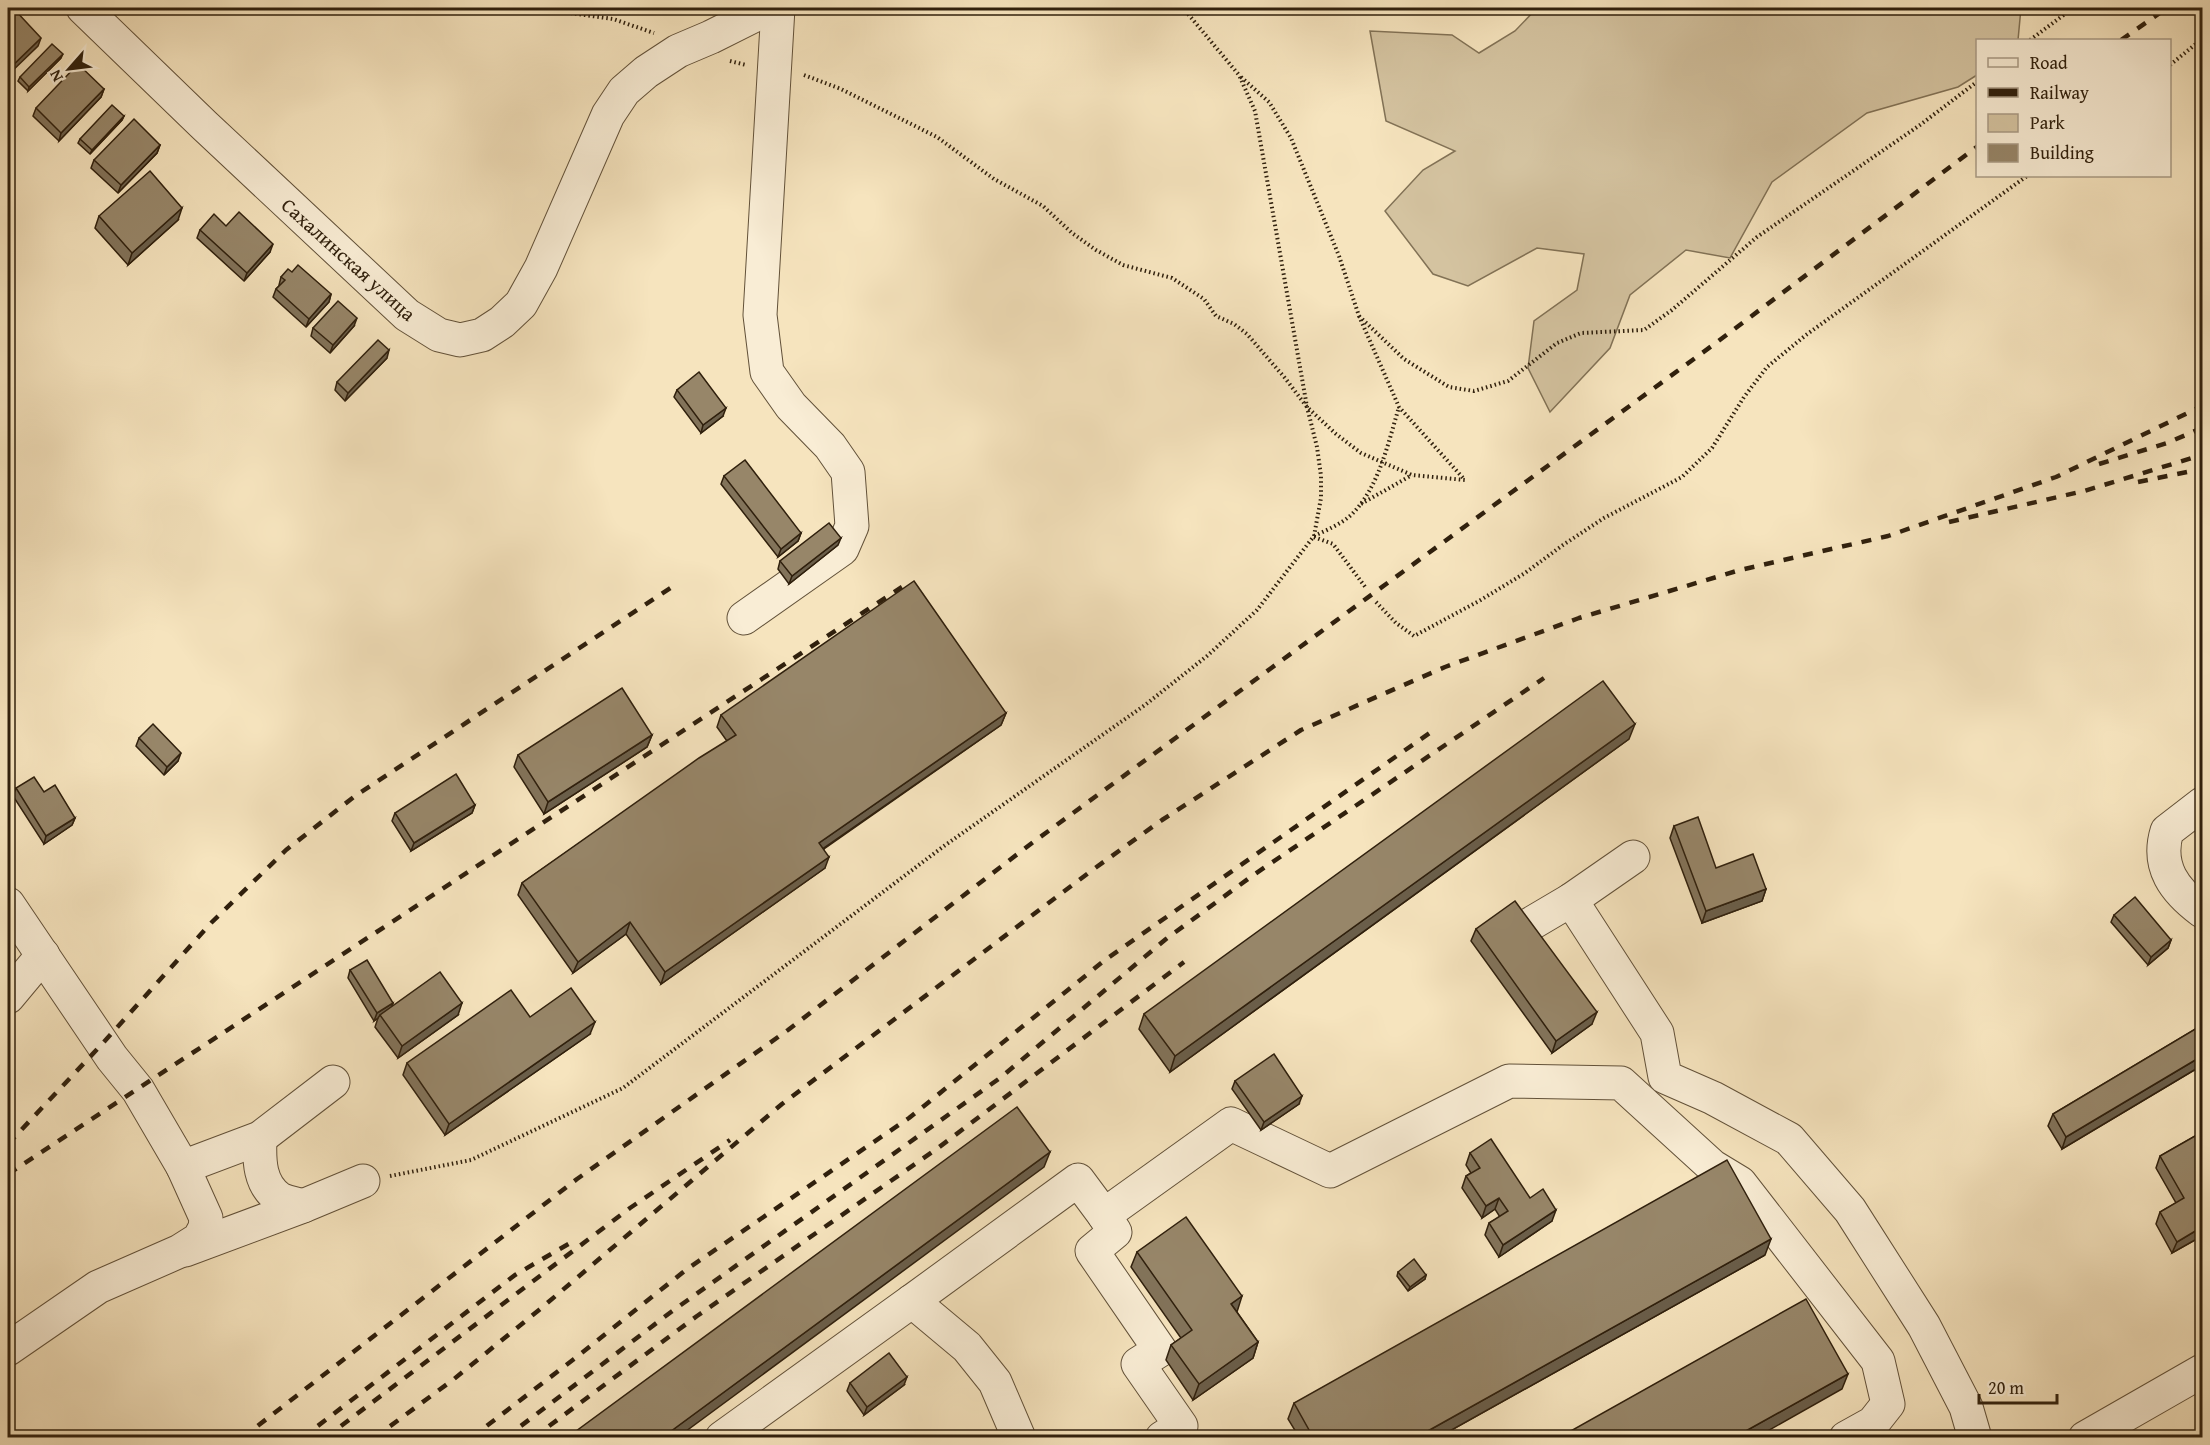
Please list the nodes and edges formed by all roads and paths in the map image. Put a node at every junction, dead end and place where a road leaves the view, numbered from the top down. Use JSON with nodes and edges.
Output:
{"nodes":[{"id":1,"x":83,"y":8,"type":"edge"},
{"id":2,"x":535,"y":8,"type":"edge"},
{"id":3,"x":769,"y":8,"type":"edge"},
{"id":4,"x":778,"y":8,"type":"edge"},
{"id":5,"x":1183,"y":8,"type":"edge"},
{"id":6,"x":2073,"y":8,"type":"edge"},
{"id":7,"x":2031,"y":39,"type":"edge"},
{"id":8,"x":2202,"y":39,"type":"edge"},
{"id":9,"x":683,"y":49,"type":"junction"},
{"id":10,"x":2171,"y":63,"type":"edge"},
{"id":11,"x":775,"y":68,"type":"junction"},
{"id":12,"x":1239,"y":75,"type":"junction"},
{"id":13,"x":1976,"y":82,"type":"edge"},
{"id":14,"x":2026,"y":177,"type":"edge"},
{"id":15,"x":1359,"y":316,"type":"junction"},
{"id":16,"x":1307,"y":407,"type":"junction"},
{"id":17,"x":1399,"y":407,"type":"junction"},
{"id":18,"x":1382,"y":463,"type":"junction"},
{"id":19,"x":1412,"y":475,"type":"junction"},
{"id":20,"x":1361,"y":505,"type":"junction"},
{"id":21,"x":1314,"y":536,"type":"junction"},
{"id":22,"x":1366,"y":588,"type":"dead end"},
{"id":23,"x":1376,"y":602,"type":"dead end"},
{"id":24,"x":744,"y":618,"type":"dead end"},
{"id":25,"x":2202,"y":804,"type":"edge"},
{"id":26,"x":1633,"y":857,"type":"dead end"},
{"id":27,"x":1571,"y":900,"type":"junction"},
{"id":28,"x":8,"y":904,"type":"edge"},
{"id":29,"x":2202,"y":912,"type":"edge"},
{"id":30,"x":1527,"y":926,"type":"edge"},
{"id":31,"x":43,"y":955,"type":"junction"},
{"id":32,"x":8,"y":997,"type":"edge"},
{"id":33,"x":333,"y":1082,"type":"dead end"},
{"id":34,"x":260,"y":1138,"type":"junction"},
{"id":35,"x":183,"y":1167,"type":"junction"},
{"id":36,"x":363,"y":1181,"type":"joint"},
{"id":37,"x":303,"y":1206,"type":"junction"},
{"id":38,"x":1104,"y":1215,"type":"junction"},
{"id":39,"x":180,"y":1251,"type":"junction"},
{"id":40,"x":912,"y":1301,"type":"junction"},
{"id":41,"x":8,"y":1349,"type":"edge"},
{"id":42,"x":2202,"y":1371,"type":"edge"},
{"id":43,"x":722,"y":1437,"type":"edge"},
{"id":44,"x":1019,"y":1437,"type":"edge"},
{"id":45,"x":1162,"y":1437,"type":"edge"},
{"id":46,"x":1845,"y":1437,"type":"edge"},
{"id":47,"x":1975,"y":1437,"type":"edge"},
{"id":48,"x":2085,"y":1437,"type":"edge"}],
"edges":[{"from":1,"to":9,"type":"street","name":"Сахалинская улица"},
{"from":2,"to":9,"type":"path"},
{"from":3,"to":9,"type":"street","name":"Сахалинская улица"},
{"from":4,"to":11,"type":"street"},
{"from":5,"to":12,"type":"path"},
{"from":6,"to":7,"type":"path"},
{"from":8,"to":10,"type":"path"},
{"from":9,"to":11,"type":"path"},
{"from":11,"to":16,"type":"path"},
{"from":11,"to":24,"type":"street"},
{"from":12,"to":15,"type":"path"},
{"from":12,"to":16,"type":"path"},
{"from":13,"to":15,"type":"path"},
{"from":14,"to":23,"type":"path"},
{"from":15,"to":17,"type":"path"},
{"from":16,"to":18,"type":"path"},
{"from":16,"to":21,"type":"path"},
{"from":17,"to":18,"type":"path"},
{"from":17,"to":19,"type":"path"},
{"from":18,"to":19,"type":"path"},
{"from":18,"to":20,"type":"path"},
{"from":19,"to":20,"type":"path"},
{"from":20,"to":21,"type":"path"},
{"from":21,"to":22,"type":"path"},
{"from":21,"to":36,"type":"path"},
{"from":25,"to":29,"type":"street"},
{"from":26,"to":27,"type":"street"},
{"from":27,"to":30,"type":"street"},
{"from":27,"to":47,"type":"street"},
{"from":28,"to":31,"type":"street"},
{"from":31,"to":32,"type":"street"},
{"from":31,"to":35,"type":"street"},
{"from":33,"to":34,"type":"street"},
{"from":34,"to":35,"type":"street"},
{"from":34,"to":37,"type":"street"},
{"from":35,"to":39,"type":"street"},
{"from":36,"to":37,"type":"street"},
{"from":37,"to":39,"type":"street"},
{"from":38,"to":40,"type":"street"},
{"from":38,"to":45,"type":"street"},
{"from":38,"to":46,"type":"street"},
{"from":39,"to":41,"type":"street"},
{"from":40,"to":43,"type":"street"},
{"from":40,"to":44,"type":"street"},
{"from":42,"to":48,"type":"street"}]}
